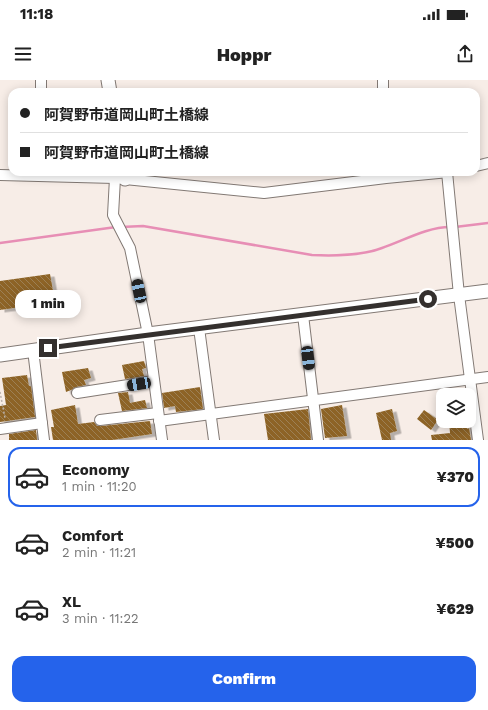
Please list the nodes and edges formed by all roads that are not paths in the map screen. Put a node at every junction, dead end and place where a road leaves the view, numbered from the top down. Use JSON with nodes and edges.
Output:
{"nodes":[{"id":1,"x":121,"y":176,"type":"edge"},
{"id":2,"x":379,"y":176,"type":"edge"},
{"id":3,"x":448,"y":176,"type":"edge"},
{"id":4,"x":488,"y":291,"type":"edge"},
{"id":5,"x":459,"y":295,"type":"junction"},
{"id":6,"x":303,"y":315,"type":"junction"},
{"id":7,"x":199,"y":328,"type":"junction"},
{"id":8,"x":148,"y":334,"type":"junction"},
{"id":9,"x":33,"y":350,"type":"junction"},
{"id":10,"x":0,"y":355,"type":"edge"},
{"id":11,"x":488,"y":377,"type":"edge"},
{"id":12,"x":470,"y":380,"type":"junction"},
{"id":13,"x":154,"y":381,"type":"junction"},
{"id":14,"x":77,"y":393,"type":"dead end"},
{"id":15,"x":313,"y":401,"type":"junction"},
{"id":16,"x":211,"y":414,"type":"junction"},
{"id":17,"x":159,"y":417,"type":"junction"},
{"id":18,"x":100,"y":420,"type":"dead end"},
{"id":19,"x":42,"y":423,"type":"junction"},
{"id":20,"x":3,"y":428,"type":"edge"},
{"id":21,"x":44,"y":440,"type":"edge"},
{"id":22,"x":162,"y":440,"type":"edge"},
{"id":23,"x":214,"y":440,"type":"edge"},
{"id":24,"x":318,"y":440,"type":"edge"},
{"id":25,"x":478,"y":440,"type":"edge"}],
"edges":[{"from":1,"to":2,"type":"street"},
{"from":1,"to":8,"type":"street"},
{"from":3,"to":5,"type":"street"},
{"from":4,"to":5,"type":"street"},
{"from":5,"to":6,"type":"street"},
{"from":5,"to":12,"type":"street"},
{"from":6,"to":7,"type":"street"},
{"from":6,"to":15,"type":"street"},
{"from":7,"to":8,"type":"street"},
{"from":7,"to":16,"type":"street"},
{"from":8,"to":9,"type":"street"},
{"from":8,"to":13,"type":"street"},
{"from":9,"to":10,"type":"street"},
{"from":9,"to":19,"type":"street"},
{"from":11,"to":12,"type":"street"},
{"from":12,"to":15,"type":"street"},
{"from":12,"to":25,"type":"street"},
{"from":13,"to":14,"type":"street"},
{"from":13,"to":17,"type":"street"},
{"from":15,"to":16,"type":"street"},
{"from":15,"to":24,"type":"street"},
{"from":16,"to":17,"type":"street"},
{"from":16,"to":23,"type":"street"},
{"from":17,"to":18,"type":"street"},
{"from":17,"to":22,"type":"street"},
{"from":19,"to":20,"type":"street"},
{"from":19,"to":21,"type":"street"}]}
